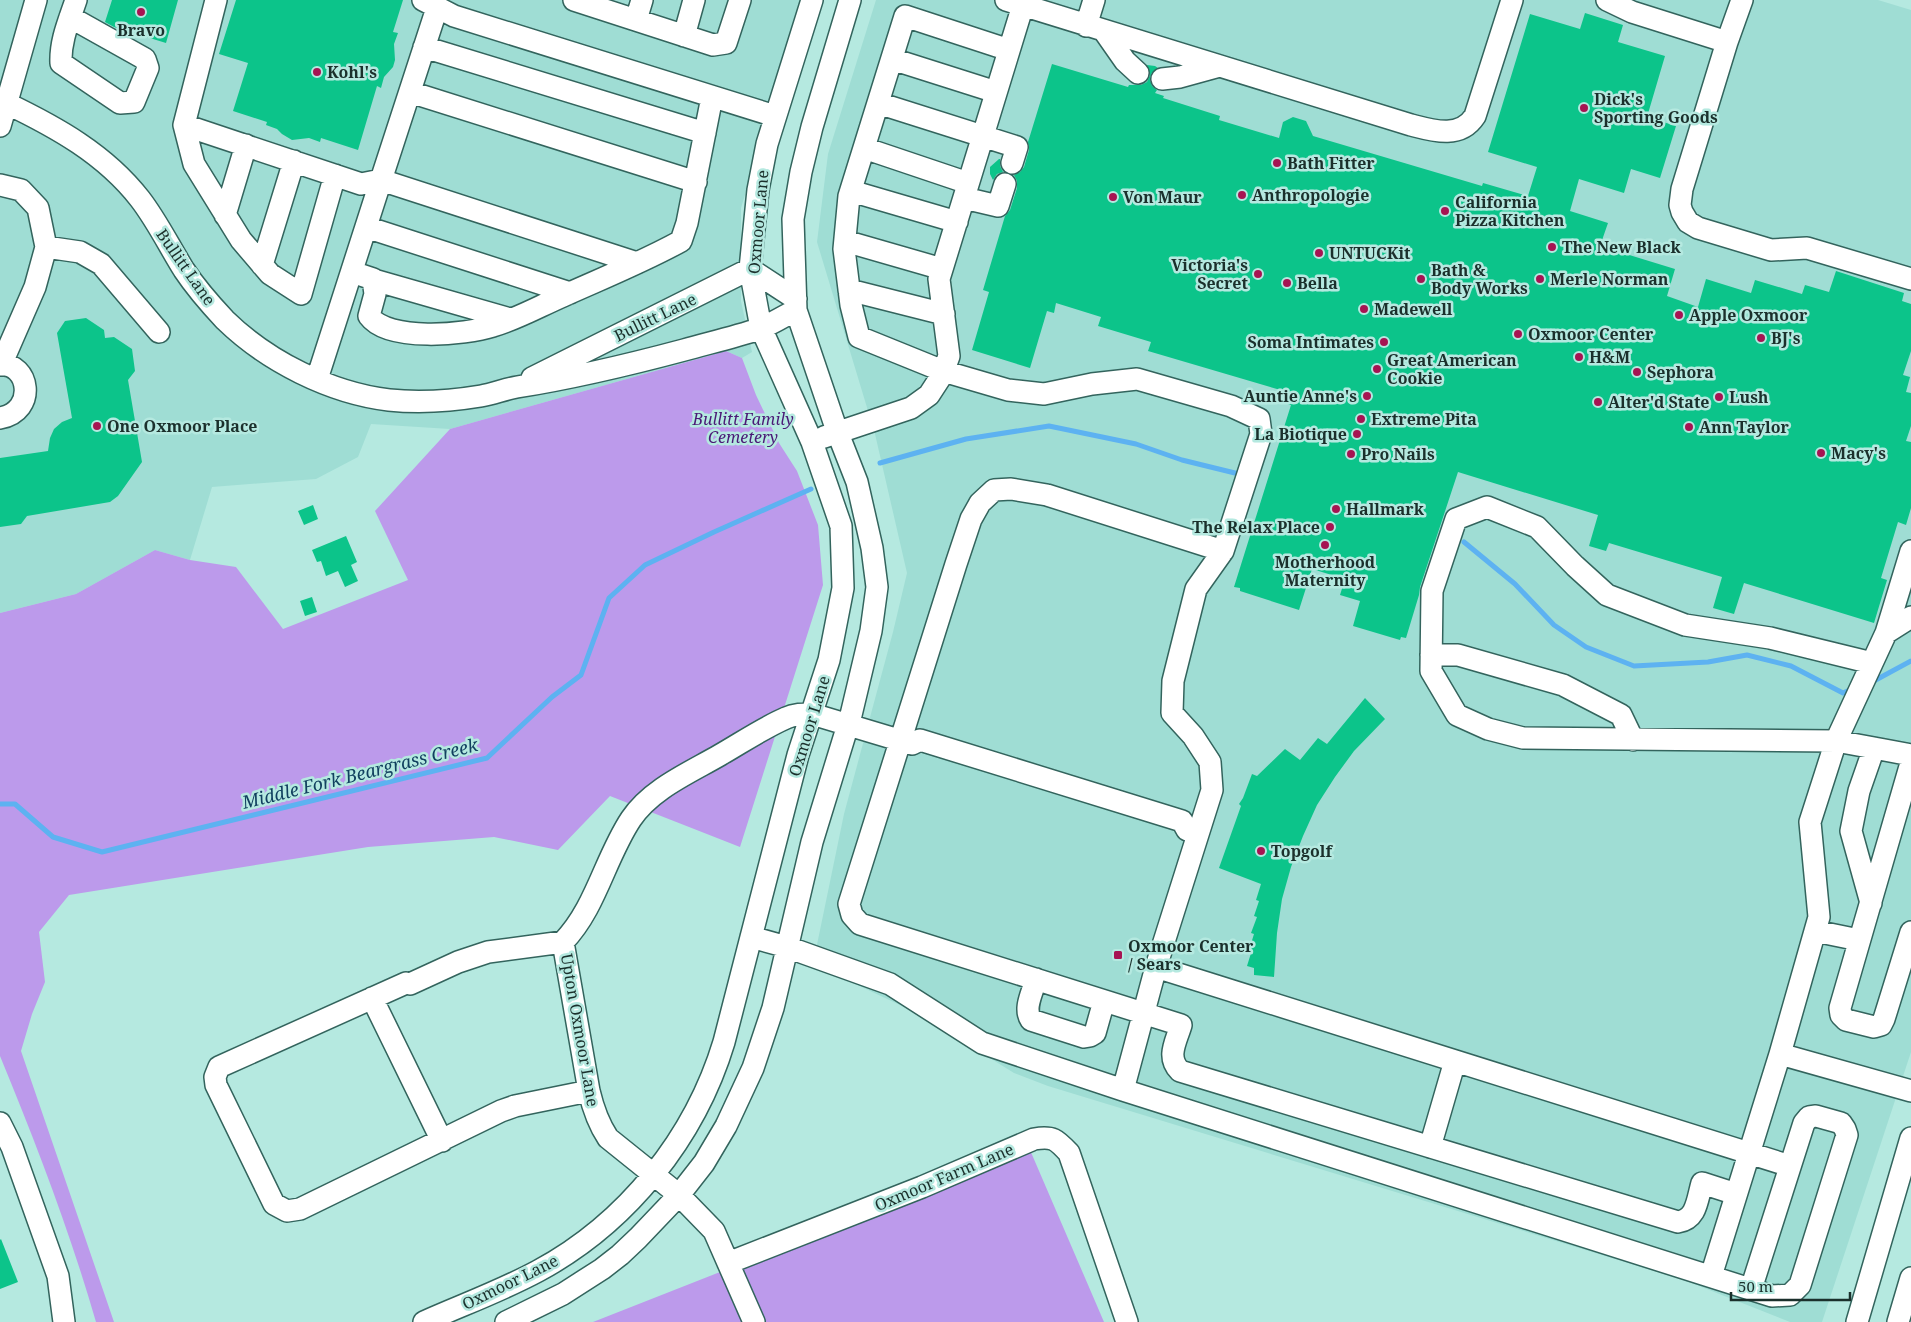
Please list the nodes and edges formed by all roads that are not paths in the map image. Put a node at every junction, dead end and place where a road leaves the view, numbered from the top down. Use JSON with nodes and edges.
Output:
{"nodes":[{"id":1,"x":36,"y":0,"type":"edge"},
{"id":2,"x":216,"y":0,"type":"edge"},
{"id":3,"x":574,"y":0,"type":"edge"},
{"id":4,"x":694,"y":0,"type":"edge"},
{"id":5,"x":740,"y":0,"type":"edge"},
{"id":6,"x":812,"y":0,"type":"edge"},
{"id":7,"x":850,"y":0,"type":"edge"},
{"id":8,"x":1094,"y":0,"type":"edge"},
{"id":9,"x":1512,"y":0,"type":"edge"},
{"id":10,"x":1742,"y":0,"type":"edge"},
{"id":11,"x":1613,"y":1,"type":"edge"},
{"id":12,"x":1014,"y":3,"type":"edge"},
{"id":13,"x":430,"y":4,"type":"edge"},
{"id":14,"x":598,"y":4,"type":"edge"},
{"id":15,"x":1047,"y":6,"type":"edge"},
{"id":16,"x":639,"y":10,"type":"edge"},
{"id":17,"x":1095,"y":28,"type":"junction"},
{"id":18,"x":684,"y":36,"type":"junction"},
{"id":19,"x":1727,"y":42,"type":"junction"},
{"id":20,"x":424,"y":47,"type":"junction"},
{"id":21,"x":1009,"y":50,"type":"junction"},
{"id":22,"x":892,"y":59,"type":"junction"},
{"id":23,"x":1220,"y":66,"type":"junction"},
{"id":24,"x":1138,"y":73,"type":"dead end"},
{"id":25,"x":1162,"y":80,"type":"dead end"},
{"id":26,"x":410,"y":92,"type":"junction"},
{"id":27,"x":996,"y":92,"type":"junction"},
{"id":28,"x":712,"y":97,"type":"junction"},
{"id":29,"x":3,"y":102,"type":"edge"},
{"id":30,"x":878,"y":103,"type":"junction"},
{"id":31,"x":775,"y":116,"type":"junction"},
{"id":32,"x":184,"y":125,"type":"junction"},
{"id":33,"x":0,"y":126,"type":"edge"},
{"id":34,"x":705,"y":133,"type":"junction"},
{"id":35,"x":982,"y":136,"type":"junction"},
{"id":36,"x":246,"y":145,"type":"junction"},
{"id":37,"x":864,"y":148,"type":"junction"},
{"id":38,"x":294,"y":162,"type":"junction"},
{"id":39,"x":1012,"y":163,"type":"dead end"},
{"id":40,"x":335,"y":175,"type":"junction"},
{"id":41,"x":381,"y":180,"type":"junction"},
{"id":42,"x":696,"y":182,"type":"junction"},
{"id":43,"x":1005,"y":184,"type":"dead end"},
{"id":44,"x":0,"y":185,"type":"edge"},
{"id":45,"x":966,"y":190,"type":"junction"},
{"id":46,"x":851,"y":191,"type":"junction"},
{"id":47,"x":225,"y":214,"type":"junction"},
{"id":48,"x":956,"y":222,"type":"junction"},
{"id":49,"x":366,"y":227,"type":"junction"},
{"id":50,"x":845,"y":241,"type":"junction"},
{"id":51,"x":46,"y":247,"type":"junction"},
{"id":52,"x":637,"y":264,"type":"junction"},
{"id":53,"x":262,"y":265,"type":"junction"},
{"id":54,"x":750,"y":269,"type":"junction"},
{"id":55,"x":942,"y":269,"type":"junction"},
{"id":56,"x":352,"y":272,"type":"junction"},
{"id":57,"x":374,"y":280,"type":"junction"},
{"id":58,"x":1911,"y":280,"type":"edge"},
{"id":59,"x":850,"y":290,"type":"junction"},
{"id":60,"x":570,"y":293,"type":"junction"},
{"id":61,"x":796,"y":304,"type":"junction"},
{"id":62,"x":944,"y":314,"type":"junction"},
{"id":63,"x":510,"y":319,"type":"junction"},
{"id":64,"x":761,"y":328,"type":"junction"},
{"id":65,"x":158,"y":332,"type":"dead end"},
{"id":66,"x":0,"y":365,"type":"edge"},
{"id":67,"x":944,"y":371,"type":"junction"},
{"id":68,"x":317,"y":379,"type":"junction"},
{"id":69,"x":511,"y":388,"type":"junction"},
{"id":70,"x":0,"y":418,"type":"edge"},
{"id":71,"x":837,"y":431,"type":"junction"},
{"id":72,"x":812,"y":442,"type":"junction"},
{"id":73,"x":1223,"y":551,"type":"junction"},
{"id":74,"x":1911,"y":551,"type":"edge"},
{"id":75,"x":1908,"y":574,"type":"edge"},
{"id":76,"x":1911,"y":616,"type":"edge"},
{"id":77,"x":1886,"y":633,"type":"junction"},
{"id":78,"x":1431,"y":655,"type":"junction"},
{"id":79,"x":1871,"y":665,"type":"junction"},
{"id":80,"x":812,"y":714,"type":"junction"},
{"id":81,"x":848,"y":725,"type":"junction"},
{"id":82,"x":1633,"y":740,"type":"junction"},
{"id":83,"x":1836,"y":741,"type":"junction"},
{"id":84,"x":907,"y":742,"type":"junction"},
{"id":85,"x":1874,"y":748,"type":"junction"},
{"id":86,"x":1911,"y":755,"type":"edge"},
{"id":87,"x":1911,"y":763,"type":"edge"},
{"id":88,"x":1193,"y":832,"type":"junction"},
{"id":89,"x":1871,"y":903,"type":"junction"},
{"id":90,"x":1815,"y":931,"type":"junction"},
{"id":91,"x":1911,"y":932,"type":"edge"},
{"id":92,"x":751,"y":937,"type":"junction"},
{"id":93,"x":1859,"y":940,"type":"junction"},
{"id":94,"x":563,"y":942,"type":"junction"},
{"id":95,"x":787,"y":947,"type":"junction"},
{"id":96,"x":1156,"y":967,"type":"junction"},
{"id":97,"x":1036,"y":979,"type":"junction"},
{"id":98,"x":372,"y":998,"type":"junction"},
{"id":99,"x":1104,"y":1001,"type":"junction"},
{"id":100,"x":1144,"y":1013,"type":"junction"},
{"id":101,"x":1780,"y":1054,"type":"junction"},
{"id":102,"x":1455,"y":1061,"type":"junction"},
{"id":103,"x":1123,"y":1090,"type":"junction"},
{"id":104,"x":589,"y":1091,"type":"junction"},
{"id":105,"x":1911,"y":1091,"type":"edge"},
{"id":106,"x":0,"y":1122,"type":"edge"},
{"id":107,"x":1911,"y":1138,"type":"edge"},
{"id":108,"x":442,"y":1141,"type":"junction"},
{"id":109,"x":1430,"y":1147,"type":"junction"},
{"id":110,"x":1748,"y":1154,"type":"junction"},
{"id":111,"x":1790,"y":1166,"type":"junction"},
{"id":112,"x":653,"y":1175,"type":"junction"},
{"id":113,"x":679,"y":1194,"type":"junction"},
{"id":114,"x":1736,"y":1194,"type":"junction"},
{"id":115,"x":728,"y":1263,"type":"junction"},
{"id":116,"x":1711,"y":1276,"type":"junction"},
{"id":117,"x":1911,"y":1278,"type":"edge"},
{"id":118,"x":1751,"y":1289,"type":"junction"},
{"id":119,"x":64,"y":1322,"type":"edge"},
{"id":120,"x":424,"y":1322,"type":"edge"},
{"id":121,"x":506,"y":1322,"type":"edge"},
{"id":122,"x":754,"y":1322,"type":"edge"},
{"id":123,"x":1127,"y":1322,"type":"edge"},
{"id":124,"x":1857,"y":1322,"type":"edge"},
{"id":125,"x":1898,"y":1322,"type":"edge"}],
"edges":[{"from":1,"to":29,"type":"street"},
{"from":2,"to":32,"type":"street"},
{"from":3,"to":14,"type":"street"},
{"from":4,"to":18,"type":"street"},
{"from":5,"to":18,"type":"street"},
{"from":6,"to":31,"type":"street","name":"Oxmoor Lane"},
{"from":7,"to":61,"type":"street","name":"Oxmoor Lane"},
{"from":8,"to":17,"type":"street"},
{"from":9,"to":23,"type":"street"},
{"from":10,"to":19,"type":"street"},
{"from":11,"to":19,"type":"street"},
{"from":12,"to":15,"type":"street"},
{"from":12,"to":21,"type":"street"},
{"from":13,"to":20,"type":"street"},
{"from":13,"to":28,"type":"street"},
{"from":14,"to":16,"type":"street"},
{"from":15,"to":17,"type":"street"},
{"from":16,"to":18,"type":"street"},
{"from":17,"to":23,"type":"street"},
{"from":17,"to":24,"type":"street"},
{"from":19,"to":58,"type":"street"},
{"from":20,"to":26,"type":"street"},
{"from":20,"to":34,"type":"street"},
{"from":21,"to":22,"type":"street"},
{"from":21,"to":27,"type":"street"},
{"from":22,"to":27,"type":"street"},
{"from":22,"to":30,"type":"street"},
{"from":23,"to":25,"type":"street"},
{"from":26,"to":41,"type":"street"},
{"from":26,"to":42,"type":"street"},
{"from":27,"to":35,"type":"street"},
{"from":28,"to":31,"type":"street"},
{"from":28,"to":34,"type":"street"},
{"from":29,"to":33,"type":"street"},
{"from":29,"to":68,"type":"street","name":"Bullitt Lane"},
{"from":30,"to":35,"type":"street"},
{"from":30,"to":37,"type":"street"},
{"from":31,"to":54,"type":"street","name":"Oxmoor Lane"},
{"from":32,"to":36,"type":"street"},
{"from":32,"to":47,"type":"street"},
{"from":34,"to":42,"type":"street"},
{"from":35,"to":39,"type":"street"},
{"from":35,"to":45,"type":"street"},
{"from":36,"to":38,"type":"street"},
{"from":36,"to":47,"type":"street"},
{"from":37,"to":45,"type":"street"},
{"from":37,"to":46,"type":"street"},
{"from":38,"to":40,"type":"street"},
{"from":38,"to":53,"type":"street"},
{"from":40,"to":41,"type":"street"},
{"from":40,"to":53,"type":"street"},
{"from":41,"to":49,"type":"street"},
{"from":41,"to":52,"type":"street"},
{"from":42,"to":52,"type":"street"},
{"from":43,"to":45,"type":"street"},
{"from":44,"to":51,"type":"street"},
{"from":45,"to":48,"type":"street"},
{"from":46,"to":48,"type":"street"},
{"from":46,"to":50,"type":"street"},
{"from":47,"to":53,"type":"street"},
{"from":48,"to":55,"type":"street"},
{"from":49,"to":56,"type":"street"},
{"from":49,"to":60,"type":"street"},
{"from":50,"to":55,"type":"street"},
{"from":50,"to":59,"type":"street"},
{"from":51,"to":65,"type":"street"},
{"from":51,"to":66,"type":"street"},
{"from":52,"to":60,"type":"street"},
{"from":54,"to":61,"type":"street"},
{"from":54,"to":64,"type":"street","name":"Oxmoor Lane"},
{"from":54,"to":69,"type":"street","name":"Bullitt Lane"},
{"from":55,"to":62,"type":"street"},
{"from":56,"to":57,"type":"street"},
{"from":56,"to":68,"type":"street"},
{"from":57,"to":63,"type":"street"},
{"from":57,"to":63,"type":"street"},
{"from":59,"to":62,"type":"street"},
{"from":59,"to":67,"type":"street"},
{"from":60,"to":63,"type":"street"},
{"from":61,"to":64,"type":"street","name":"Bullitt Lane"},
{"from":61,"to":71,"type":"street","name":"Oxmoor Lane"},
{"from":62,"to":67,"type":"street"},
{"from":64,"to":69,"type":"street","name":"Bullitt Lane"},
{"from":64,"to":72,"type":"street","name":"Oxmoor Lane"},
{"from":66,"to":70,"type":"street"},
{"from":67,"to":71,"type":"street"},
{"from":67,"to":73,"type":"street"},
{"from":68,"to":69,"type":"street","name":"Bullitt Lane"},
{"from":71,"to":72,"type":"street"},
{"from":71,"to":81,"type":"street","name":"Oxmoor Lane"},
{"from":72,"to":80,"type":"street","name":"Oxmoor Lane"},
{"from":73,"to":84,"type":"street"},
{"from":73,"to":88,"type":"street"},
{"from":74,"to":75,"type":"street"},
{"from":75,"to":77,"type":"street"},
{"from":76,"to":77,"type":"street"},
{"from":77,"to":79,"type":"street"},
{"from":78,"to":79,"type":"street"},
{"from":78,"to":82,"type":"street"},
{"from":78,"to":82,"type":"street"},
{"from":79,"to":83,"type":"street"},
{"from":80,"to":81,"type":"street"},
{"from":80,"to":92,"type":"street","name":"Oxmoor Lane"},
{"from":80,"to":94,"type":"street","name":"Upton Oxmoor Lane"},
{"from":81,"to":84,"type":"street"},
{"from":81,"to":95,"type":"street","name":"Oxmoor Lane"},
{"from":82,"to":83,"type":"street"},
{"from":83,"to":85,"type":"street"},
{"from":83,"to":90,"type":"street"},
{"from":84,"to":88,"type":"street"},
{"from":84,"to":97,"type":"street"},
{"from":85,"to":86,"type":"street"},
{"from":85,"to":89,"type":"street"},
{"from":87,"to":89,"type":"street"},
{"from":88,"to":96,"type":"street"},
{"from":89,"to":93,"type":"street"},
{"from":90,"to":93,"type":"street"},
{"from":90,"to":101,"type":"street"},
{"from":91,"to":93,"type":"street"},
{"from":92,"to":95,"type":"street"},
{"from":92,"to":112,"type":"street","name":"Oxmoor Lane"},
{"from":94,"to":98,"type":"street"},
{"from":94,"to":104,"type":"street","name":"Upton Oxmoor Lane"},
{"from":95,"to":103,"type":"street"},
{"from":95,"to":113,"type":"street","name":"Oxmoor Lane"},
{"from":96,"to":100,"type":"street"},
{"from":96,"to":102,"type":"street"},
{"from":97,"to":99,"type":"street"},
{"from":97,"to":99,"type":"street"},
{"from":98,"to":108,"type":"street"},
{"from":98,"to":108,"type":"street"},
{"from":99,"to":100,"type":"street"},
{"from":100,"to":103,"type":"street"},
{"from":100,"to":109,"type":"street"},
{"from":101,"to":105,"type":"street"},
{"from":101,"to":110,"type":"street"},
{"from":102,"to":109,"type":"street"},
{"from":102,"to":110,"type":"street"},
{"from":103,"to":116,"type":"street"},
{"from":104,"to":108,"type":"street"},
{"from":104,"to":112,"type":"street","name":"Upton Oxmoor Lane"},
{"from":106,"to":119,"type":"street"},
{"from":107,"to":124,"type":"street"},
{"from":109,"to":114,"type":"street"},
{"from":110,"to":111,"type":"street"},
{"from":110,"to":114,"type":"street"},
{"from":111,"to":118,"type":"street"},
{"from":111,"to":118,"type":"street"},
{"from":112,"to":113,"type":"street","name":"Upton Oxmoor Lane"},
{"from":112,"to":120,"type":"street","name":"Oxmoor Lane"},
{"from":113,"to":115,"type":"street"},
{"from":113,"to":121,"type":"street","name":"Oxmoor Lane"},
{"from":114,"to":116,"type":"street"},
{"from":115,"to":122,"type":"street"},
{"from":115,"to":123,"type":"street","name":"Oxmoor Farm Lane"},
{"from":116,"to":118,"type":"street"},
{"from":117,"to":125,"type":"street"}]}
